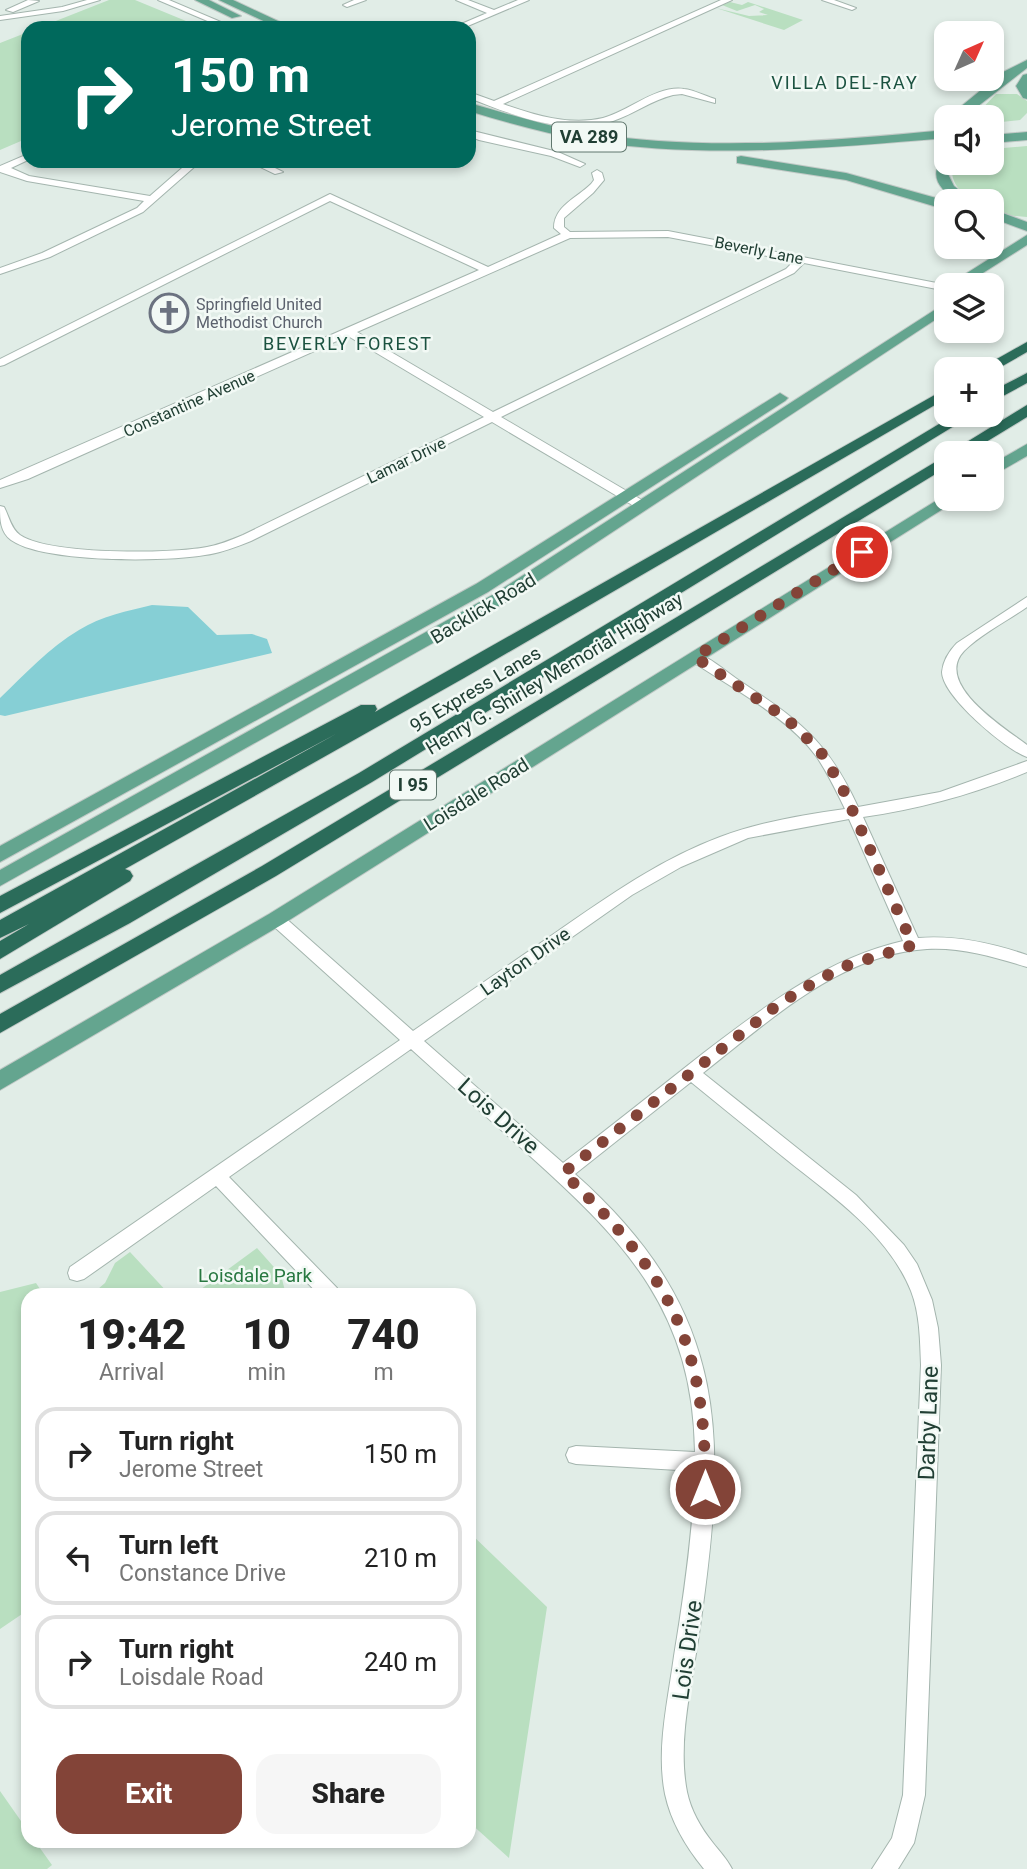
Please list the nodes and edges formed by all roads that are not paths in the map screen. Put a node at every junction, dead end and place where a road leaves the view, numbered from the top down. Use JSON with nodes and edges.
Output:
{"nodes":[{"id":1,"x":96,"y":0,"type":"edge"},
{"id":2,"x":162,"y":0,"type":"edge"},
{"id":3,"x":200,"y":0,"type":"edge"},
{"id":4,"x":224,"y":0,"type":"edge"},
{"id":5,"x":362,"y":0,"type":"edge"},
{"id":6,"x":460,"y":0,"type":"edge"},
{"id":7,"x":525,"y":0,"type":"edge"},
{"id":8,"x":728,"y":0,"type":"edge"},
{"id":9,"x":826,"y":0,"type":"edge"},
{"id":10,"x":33,"y":1,"type":"edge"},
{"id":11,"x":347,"y":5,"type":"dead end"},
{"id":12,"x":852,"y":8,"type":"dead end"},
{"id":13,"x":57,"y":10,"type":"junction"},
{"id":14,"x":495,"y":13,"type":"junction"},
{"id":15,"x":2,"y":15,"type":"edge"},
{"id":16,"x":214,"y":21,"type":"edge"},
{"id":17,"x":246,"y":21,"type":"edge"},
{"id":18,"x":271,"y":21,"type":"edge"},
{"id":19,"x":474,"y":21,"type":"edge"},
{"id":20,"x":1027,"y":63,"type":"edge"},
{"id":21,"x":1027,"y":77,"type":"edge"},
{"id":22,"x":1027,"y":95,"type":"edge"},
{"id":23,"x":476,"y":97,"type":"edge"},
{"id":24,"x":712,"y":101,"type":"dead end"},
{"id":25,"x":496,"y":104,"type":"junction"},
{"id":26,"x":973,"y":105,"type":"edge"},
{"id":27,"x":476,"y":109,"type":"edge"},
{"id":28,"x":476,"y":120,"type":"edge"},
{"id":29,"x":934,"y":124,"type":"edge"},
{"id":30,"x":1027,"y":128,"type":"edge"},
{"id":31,"x":1004,"y":130,"type":"edge"},
{"id":32,"x":476,"y":135,"type":"edge"},
{"id":33,"x":934,"y":135,"type":"edge"},
{"id":34,"x":881,"y":140,"type":"junction"},
{"id":35,"x":934,"y":145,"type":"edge"},
{"id":36,"x":729,"y":158,"type":"junction"},
{"id":37,"x":21,"y":160,"type":"edge"},
{"id":38,"x":580,"y":164,"type":"dead end"},
{"id":39,"x":1,"y":168,"type":"edge"},
{"id":40,"x":188,"y":168,"type":"edge"},
{"id":41,"x":269,"y":168,"type":"edge"},
{"id":42,"x":278,"y":172,"type":"dead end"},
{"id":43,"x":597,"y":173,"type":"dead end"},
{"id":44,"x":153,"y":200,"type":"junction"},
{"id":45,"x":934,"y":201,"type":"edge"},
{"id":46,"x":1004,"y":218,"type":"edge"},
{"id":47,"x":1027,"y":228,"type":"edge"},
{"id":48,"x":1004,"y":229,"type":"edge"},
{"id":49,"x":568,"y":235,"type":"junction"},
{"id":50,"x":1027,"y":238,"type":"edge"},
{"id":51,"x":1027,"y":253,"type":"edge"},
{"id":52,"x":802,"y":259,"type":"junction"},
{"id":53,"x":0,"y":271,"type":"edge"},
{"id":54,"x":489,"y":271,"type":"junction"},
{"id":55,"x":973,"y":273,"type":"edge"},
{"id":56,"x":996,"y":273,"type":"edge"},
{"id":57,"x":934,"y":286,"type":"edge"},
{"id":58,"x":934,"y":298,"type":"edge"},
{"id":59,"x":934,"y":314,"type":"edge"},
{"id":60,"x":349,"y":332,"type":"junction"},
{"id":61,"x":1027,"y":346,"type":"edge"},
{"id":62,"x":1004,"y":359,"type":"edge"},
{"id":63,"x":0,"y":363,"type":"edge"},
{"id":64,"x":1027,"y":377,"type":"edge"},
{"id":65,"x":1004,"y":391,"type":"edge"},
{"id":66,"x":934,"y":399,"type":"edge"},
{"id":67,"x":1027,"y":410,"type":"edge"},
{"id":68,"x":492,"y":417,"type":"junction"},
{"id":69,"x":944,"y":427,"type":"edge"},
{"id":70,"x":977,"y":441,"type":"edge"},
{"id":71,"x":1027,"y":449,"type":"edge"},
{"id":72,"x":1004,"y":463,"type":"edge"},
{"id":73,"x":934,"y":468,"type":"edge"},
{"id":74,"x":0,"y":484,"type":"edge"},
{"id":75,"x":635,"y":502,"type":"junction"},
{"id":76,"x":934,"y":508,"type":"edge"},
{"id":77,"x":0,"y":510,"type":"edge"},
{"id":78,"x":697,"y":536,"type":"junction"},
{"id":79,"x":1027,"y":601,"type":"edge"},
{"id":80,"x":695,"y":657,"type":"junction"},
{"id":81,"x":1027,"y":752,"type":"edge"},
{"id":82,"x":1027,"y":766,"type":"edge"},
{"id":83,"x":855,"y":813,"type":"junction"},
{"id":84,"x":190,"y":826,"type":"junction"},
{"id":85,"x":0,"y":855,"type":"edge"},
{"id":86,"x":0,"y":879,"type":"edge"},
{"id":87,"x":0,"y":905,"type":"edge"},
{"id":88,"x":276,"y":919,"type":"junction"},
{"id":89,"x":0,"y":930,"type":"edge"},
{"id":90,"x":913,"y":945,"type":"junction"},
{"id":91,"x":0,"y":951,"type":"edge"},
{"id":92,"x":1027,"y":961,"type":"edge"},
{"id":93,"x":0,"y":985,"type":"edge"},
{"id":94,"x":0,"y":1024,"type":"edge"},
{"id":95,"x":413,"y":1040,"type":"junction"},
{"id":96,"x":691,"y":1073,"type":"junction"},
{"id":97,"x":0,"y":1081,"type":"edge"},
{"id":98,"x":563,"y":1173,"type":"junction"},
{"id":99,"x":217,"y":1176,"type":"junction"},
{"id":100,"x":77,"y":1273,"type":"dead end"},
{"id":101,"x":324,"y":1288,"type":"edge"},
{"id":102,"x":576,"y":1455,"type":"dead end"},
{"id":103,"x":706,"y":1462,"type":"junction"},
{"id":104,"x":720,"y":1869,"type":"edge"},
{"id":105,"x":884,"y":1869,"type":"edge"}],
"edges":[{"from":1,"to":13,"type":"street"},
{"from":2,"to":16,"type":"street"},
{"from":3,"to":17,"type":"main road"},
{"from":4,"to":18,"type":"main road"},
{"from":5,"to":11,"type":"street"},
{"from":6,"to":14,"type":"street"},
{"from":7,"to":14,"type":"street"},
{"from":8,"to":25,"type":"street"},
{"from":9,"to":12,"type":"street"},
{"from":10,"to":13,"type":"street"},
{"from":10,"to":15,"type":"street"},
{"from":13,"to":15,"type":"street"},
{"from":14,"to":19,"type":"street"},
{"from":20,"to":26,"type":"main road"},
{"from":21,"to":22,"type":"main road"},
{"from":23,"to":25,"type":"street"},
{"from":24,"to":25,"type":"street"},
{"from":27,"to":34,"type":"main road","number":"VA 289"},
{"from":28,"to":36,"type":"main road","number":"VA 289"},
{"from":29,"to":34,"type":"main road"},
{"from":30,"to":31,"type":"main road"},
{"from":32,"to":38,"type":"street"},
{"from":33,"to":34,"type":"main road","number":"VA 289"},
{"from":35,"to":36,"type":"main road","number":"VA 289"},
{"from":36,"to":45,"type":"main road"},
{"from":37,"to":39,"type":"street"},
{"from":39,"to":44,"type":"street"},
{"from":40,"to":44,"type":"street"},
{"from":41,"to":42,"type":"street"},
{"from":43,"to":49,"type":"street"},
{"from":44,"to":53,"type":"street"},
{"from":46,"to":47,"type":"main road"},
{"from":48,"to":50,"type":"main road"},
{"from":49,"to":52,"type":"street","name":"Beverly Lane"},
{"from":49,"to":54,"type":"street","name":"Constantine Avenue"},
{"from":50,"to":55,"type":"main road"},
{"from":51,"to":56,"type":"main road"},
{"from":52,"to":57,"type":"street","name":"Beverly Lane"},
{"from":52,"to":68,"type":"street","name":"Lamar Drive"},
{"from":54,"to":60,"type":"street","name":"Constantine Avenue"},
{"from":54,"to":63,"type":"street"},
{"from":58,"to":75,"type":"main road","name":"Backlick Road"},
{"from":59,"to":75,"type":"main road","name":"Backlick Road"},
{"from":60,"to":68,"type":"street"},
{"from":60,"to":74,"type":"street","name":"Constantine Avenue"},
{"from":61,"to":62,"type":"highway"},
{"from":64,"to":65,"type":"highway"},
{"from":66,"to":78,"type":"highway"},
{"from":67,"to":70,"type":"highway"},
{"from":68,"to":75,"type":"street"},
{"from":68,"to":77,"type":"street","name":"Lamar Drive"},
{"from":69,"to":93,"type":"highway","name":"95 Express Lanes"},
{"from":71,"to":72,"type":"main road"},
{"from":73,"to":94,"type":"highway","name":"Henry G. Shirley Memorial Highway","number":"I 95"},
{"from":75,"to":85,"type":"main road","name":"Backlick Road"},
{"from":75,"to":86,"type":"main road","name":"Backlick Road"},
{"from":76,"to":80,"type":"main road","name":"Loisdale Road"},
{"from":78,"to":84,"type":"highway"},
{"from":78,"to":87,"type":"highway"},
{"from":79,"to":81,"type":"street"},
{"from":80,"to":83,"type":"street"},
{"from":80,"to":88,"type":"main road","name":"Loisdale Road"},
{"from":82,"to":83,"type":"street","name":"Layton Drive"},
{"from":83,"to":90,"type":"street"},
{"from":83,"to":95,"type":"street","name":"Layton Drive"},
{"from":84,"to":89,"type":"highway"},
{"from":84,"to":91,"type":"highway"},
{"from":88,"to":95,"type":"street","name":"Lois Drive"},
{"from":88,"to":97,"type":"main road","name":"Loisdale Road"},
{"from":90,"to":92,"type":"street"},
{"from":90,"to":96,"type":"street"},
{"from":95,"to":98,"type":"street","name":"Lois Drive"},
{"from":95,"to":99,"type":"street","name":"Layton Drive"},
{"from":96,"to":98,"type":"street"},
{"from":96,"to":105,"type":"street","name":"Darby Lane"},
{"from":98,"to":103,"type":"street","name":"Lois Drive"},
{"from":99,"to":100,"type":"street","name":"Layton Drive"},
{"from":99,"to":101,"type":"street"},
{"from":102,"to":103,"type":"street"},
{"from":103,"to":104,"type":"street","name":"Lois Drive"}]}
